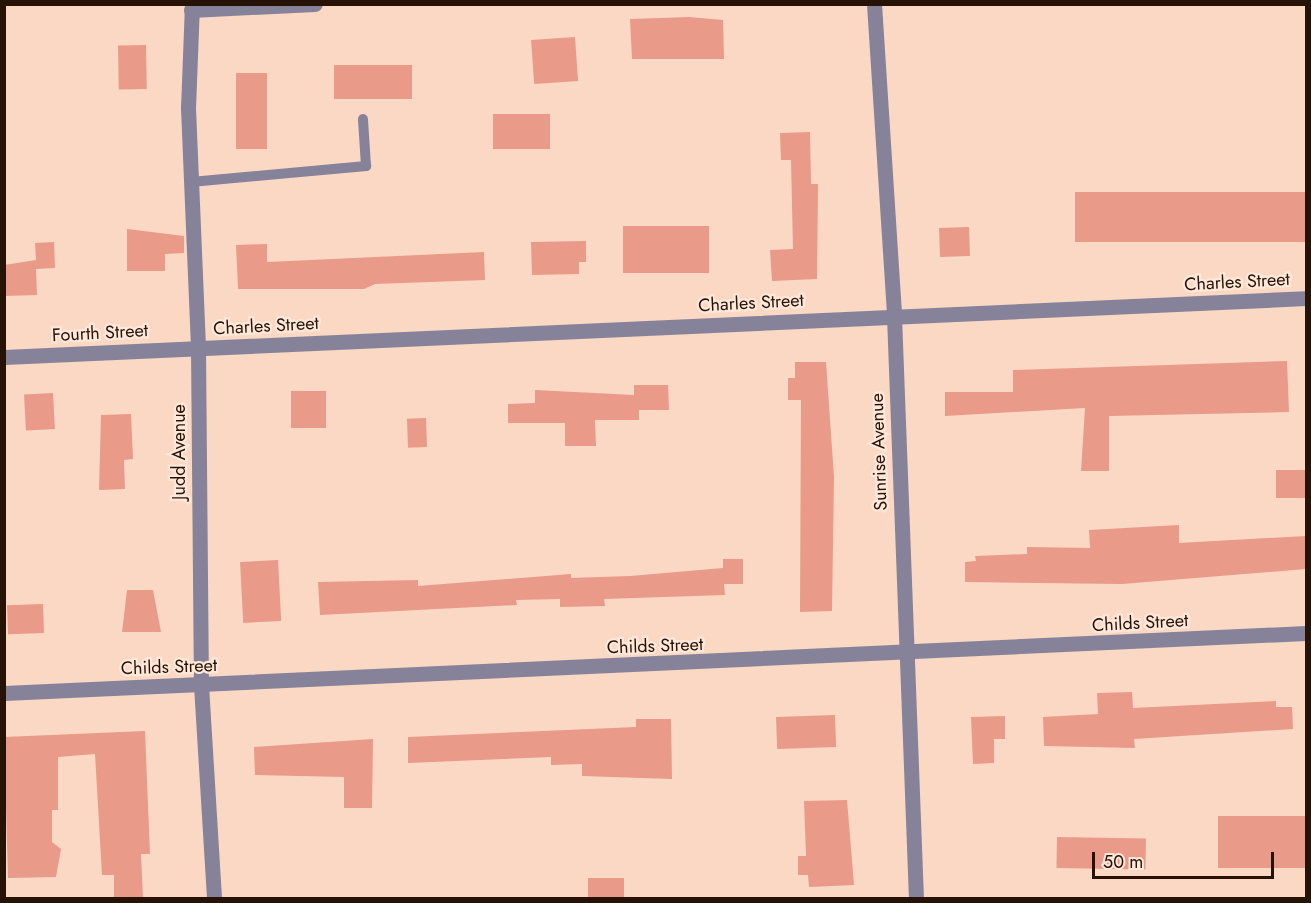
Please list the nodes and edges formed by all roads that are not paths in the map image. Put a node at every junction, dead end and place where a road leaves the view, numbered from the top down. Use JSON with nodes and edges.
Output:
{"nodes":[{"id":1,"x":315,"y":4,"type":"edge"},
{"id":2,"x":874,"y":4,"type":"edge"},
{"id":3,"x":191,"y":7,"type":"edge"},
{"id":4,"x":363,"y":119,"type":"dead end"},
{"id":5,"x":191,"y":182,"type":"junction"},
{"id":6,"x":1306,"y":298,"type":"edge"},
{"id":7,"x":894,"y":316,"type":"junction"},
{"id":8,"x":198,"y":348,"type":"junction"},
{"id":9,"x":4,"y":357,"type":"edge"},
{"id":10,"x":1306,"y":633,"type":"edge"},
{"id":11,"x":906,"y":655,"type":"junction"},
{"id":12,"x":201,"y":685,"type":"junction"},
{"id":13,"x":4,"y":693,"type":"edge"},
{"id":14,"x":214,"y":898,"type":"edge"},
{"id":15,"x":916,"y":898,"type":"edge"}],
"edges":[{"from":1,"to":3,"type":"street"},
{"from":2,"to":7,"type":"street","name":"Sunrise Avenue"},
{"from":3,"to":5,"type":"street","name":"Judd Avenue"},
{"from":4,"to":5,"type":"lane"},
{"from":5,"to":8,"type":"street","name":"Judd Avenue"},
{"from":6,"to":7,"type":"street","name":"Charles Street"},
{"from":7,"to":8,"type":"street","name":"Charles Street"},
{"from":7,"to":11,"type":"street","name":"Sunrise Avenue"},
{"from":8,"to":9,"type":"street","name":"Fourth Street"},
{"from":8,"to":12,"type":"street","name":"Judd Avenue"},
{"from":10,"to":11,"type":"street","name":"Childs Street"},
{"from":11,"to":12,"type":"street","name":"Childs Street"},
{"from":11,"to":15,"type":"street","name":"Sunrise Avenue"},
{"from":12,"to":13,"type":"street","name":"Childs Street"},
{"from":12,"to":14,"type":"street","name":"Judd Avenue"}]}
